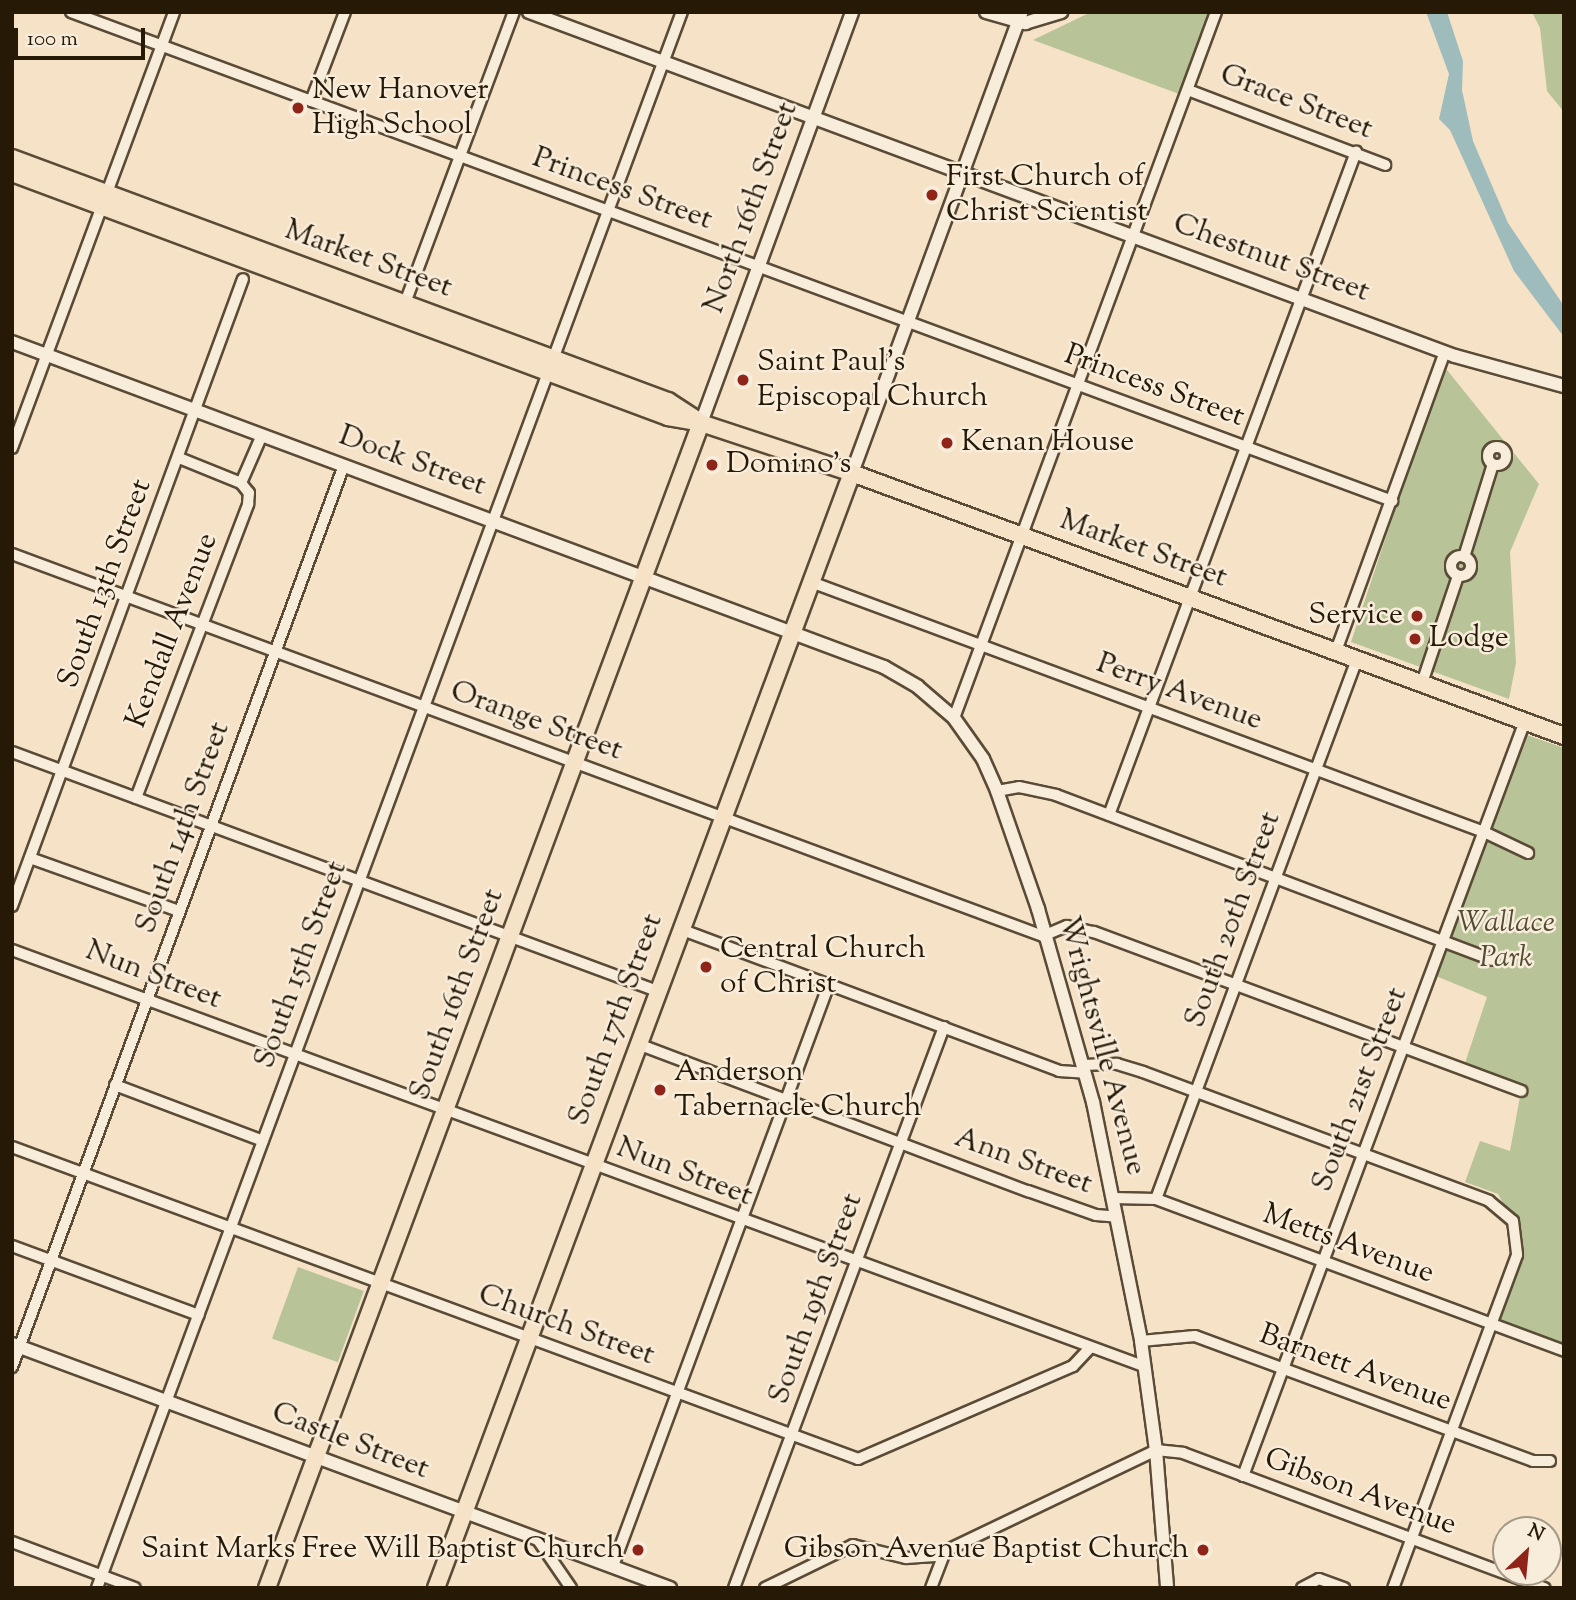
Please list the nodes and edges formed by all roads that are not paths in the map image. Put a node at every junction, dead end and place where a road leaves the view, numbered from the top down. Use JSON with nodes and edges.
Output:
{"nodes":[{"id":1,"x":71,"y":12,"type":"edge"},
{"id":2,"x":174,"y":12,"type":"edge"},
{"id":3,"x":345,"y":12,"type":"edge"},
{"id":4,"x":514,"y":12,"type":"edge"},
{"id":5,"x":529,"y":12,"type":"edge"},
{"id":6,"x":682,"y":12,"type":"edge"},
{"id":7,"x":852,"y":12,"type":"edge"},
{"id":8,"x":986,"y":12,"type":"edge"},
{"id":9,"x":1061,"y":12,"type":"edge"},
{"id":10,"x":1216,"y":12,"type":"edge"},
{"id":11,"x":1020,"y":17,"type":"edge"},
{"id":12,"x":162,"y":46,"type":"junction"},
{"id":13,"x":664,"y":61,"type":"junction"},
{"id":14,"x":1188,"y":90,"type":"junction"},
{"id":15,"x":311,"y":101,"type":"junction"},
{"id":16,"x":813,"y":116,"type":"junction"},
{"id":17,"x":1356,"y":152,"type":"junction"},
{"id":18,"x":460,"y":156,"type":"junction"},
{"id":19,"x":12,"y":158,"type":"edge"},
{"id":20,"x":1385,"y":164,"type":"dead end"},
{"id":21,"x":12,"y":173,"type":"edge"},
{"id":22,"x":963,"y":173,"type":"junction"},
{"id":23,"x":104,"y":200,"type":"junction"},
{"id":24,"x":609,"y":210,"type":"junction"},
{"id":25,"x":1133,"y":236,"type":"junction"},
{"id":26,"x":758,"y":266,"type":"junction"},
{"id":27,"x":243,"y":279,"type":"dead end"},
{"id":28,"x":1301,"y":298,"type":"junction"},
{"id":29,"x":405,"y":303,"type":"junction"},
{"id":30,"x":908,"y":322,"type":"junction"},
{"id":31,"x":12,"y":342,"type":"edge"},
{"id":32,"x":1444,"y":352,"type":"junction"},
{"id":33,"x":47,"y":355,"type":"junction"},
{"id":34,"x":552,"y":365,"type":"junction"},
{"id":35,"x":1079,"y":385,"type":"junction"},
{"id":36,"x":1564,"y":386,"type":"edge"},
{"id":37,"x":196,"y":411,"type":"junction"},
{"id":38,"x":701,"y":423,"type":"junction"},
{"id":39,"x":262,"y":435,"type":"junction"},
{"id":40,"x":1246,"y":447,"type":"junction"},
{"id":41,"x":12,"y":448,"type":"edge"},
{"id":42,"x":179,"y":458,"type":"junction"},
{"id":43,"x":1493,"y":464,"type":"dead end"},
{"id":44,"x":344,"y":465,"type":"junction"},
{"id":45,"x":852,"y":473,"type":"junction"},
{"id":46,"x":241,"y":483,"type":"junction"},
{"id":47,"x":1392,"y":500,"type":"junction"},
{"id":48,"x":493,"y":520,"type":"junction"},
{"id":49,"x":1024,"y":535,"type":"junction"},
{"id":50,"x":12,"y":554,"type":"edge"},
{"id":51,"x":643,"y":576,"type":"junction"},
{"id":52,"x":811,"y":582,"type":"junction"},
{"id":53,"x":127,"y":596,"type":"junction"},
{"id":54,"x":1191,"y":597,"type":"junction"},
{"id":55,"x":201,"y":624,"type":"junction"},
{"id":56,"x":793,"y":631,"type":"junction"},
{"id":57,"x":981,"y":645,"type":"junction"},
{"id":58,"x":276,"y":651,"type":"junction"},
{"id":59,"x":1336,"y":651,"type":"junction"},
{"id":60,"x":1357,"y":659,"type":"junction"},
{"id":61,"x":1422,"y":683,"type":"junction"},
{"id":62,"x":425,"y":706,"type":"junction"},
{"id":63,"x":1149,"y":708,"type":"junction"},
{"id":64,"x":954,"y":718,"type":"junction"},
{"id":65,"x":1525,"y":722,"type":"junction"},
{"id":66,"x":1564,"y":736,"type":"edge"},
{"id":67,"x":12,"y":752,"type":"edge"},
{"id":68,"x":574,"y":762,"type":"junction"},
{"id":69,"x":1316,"y":770,"type":"junction"},
{"id":70,"x":63,"y":771,"type":"junction"},
{"id":71,"x":997,"y":791,"type":"junction"},
{"id":72,"x":136,"y":798,"type":"junction"},
{"id":73,"x":1109,"y":815,"type":"junction"},
{"id":74,"x":722,"y":817,"type":"junction"},
{"id":75,"x":211,"y":826,"type":"junction"},
{"id":76,"x":1484,"y":832,"type":"junction"},
{"id":77,"x":1528,"y":853,"type":"dead end"},
{"id":78,"x":30,"y":858,"type":"junction"},
{"id":79,"x":1276,"y":877,"type":"junction"},
{"id":80,"x":359,"y":880,"type":"junction"},
{"id":81,"x":12,"y":906,"type":"edge"},
{"id":82,"x":179,"y":911,"type":"junction"},
{"id":83,"x":680,"y":929,"type":"junction"},
{"id":84,"x":510,"y":936,"type":"junction"},
{"id":85,"x":1043,"y":936,"type":"junction"},
{"id":86,"x":1444,"y":940,"type":"junction"},
{"id":87,"x":12,"y":950,"type":"edge"},
{"id":88,"x":1492,"y":960,"type":"dead end"},
{"id":89,"x":829,"y":984,"type":"junction"},
{"id":90,"x":1236,"y":985,"type":"junction"},
{"id":91,"x":657,"y":991,"type":"junction"},
{"id":92,"x":147,"y":999,"type":"junction"},
{"id":93,"x":944,"y":1027,"type":"junction"},
{"id":94,"x":638,"y":1044,"type":"junction"},
{"id":95,"x":1404,"y":1047,"type":"junction"},
{"id":96,"x":295,"y":1056,"type":"junction"},
{"id":97,"x":1084,"y":1069,"type":"junction"},
{"id":98,"x":115,"y":1086,"type":"junction"},
{"id":99,"x":1521,"y":1091,"type":"dead end"},
{"id":100,"x":1196,"y":1092,"type":"junction"},
{"id":101,"x":786,"y":1100,"type":"junction"},
{"id":102,"x":444,"y":1110,"type":"junction"},
{"id":103,"x":263,"y":1141,"type":"junction"},
{"id":104,"x":901,"y":1144,"type":"junction"},
{"id":105,"x":12,"y":1147,"type":"edge"},
{"id":106,"x":1364,"y":1154,"type":"junction"},
{"id":107,"x":593,"y":1165,"type":"junction"},
{"id":108,"x":82,"y":1173,"type":"junction"},
{"id":109,"x":1113,"y":1198,"type":"junction"},
{"id":110,"x":1156,"y":1199,"type":"junction"},
{"id":111,"x":1117,"y":1217,"type":"junction"},
{"id":112,"x":741,"y":1220,"type":"junction"},
{"id":113,"x":231,"y":1228,"type":"junction"},
{"id":114,"x":12,"y":1246,"type":"edge"},
{"id":115,"x":50,"y":1261,"type":"junction"},
{"id":116,"x":1323,"y":1262,"type":"junction"},
{"id":117,"x":857,"y":1263,"type":"junction"},
{"id":118,"x":380,"y":1283,"type":"junction"},
{"id":119,"x":199,"y":1315,"type":"junction"},
{"id":120,"x":1491,"y":1324,"type":"junction"},
{"id":121,"x":528,"y":1338,"type":"junction"},
{"id":122,"x":1141,"y":1341,"type":"junction"},
{"id":123,"x":16,"y":1345,"type":"edge"},
{"id":124,"x":1090,"y":1348,"type":"junction"},
{"id":125,"x":1564,"y":1351,"type":"edge"},
{"id":126,"x":1143,"y":1366,"type":"junction"},
{"id":127,"x":12,"y":1367,"type":"edge"},
{"id":128,"x":1283,"y":1369,"type":"junction"},
{"id":129,"x":678,"y":1393,"type":"junction"},
{"id":130,"x":166,"y":1401,"type":"junction"},
{"id":131,"x":1451,"y":1431,"type":"junction"},
{"id":132,"x":792,"y":1435,"type":"junction"},
{"id":133,"x":1156,"y":1450,"type":"junction"},
{"id":134,"x":316,"y":1457,"type":"junction"},
{"id":135,"x":1550,"y":1461,"type":"dead end"},
{"id":136,"x":1243,"y":1476,"type":"junction"},
{"id":137,"x":464,"y":1512,"type":"junction"},
{"id":138,"x":538,"y":1539,"type":"junction"},
{"id":139,"x":1412,"y":1539,"type":"junction"},
{"id":140,"x":12,"y":1542,"type":"edge"},
{"id":141,"x":945,"y":1551,"type":"junction"},
{"id":142,"x":612,"y":1566,"type":"junction"},
{"id":143,"x":102,"y":1576,"type":"junction"},
{"id":144,"x":1304,"y":1587,"type":"edge"},
{"id":145,"x":97,"y":1588,"type":"edge"},
{"id":146,"x":135,"y":1588,"type":"edge"},
{"id":147,"x":267,"y":1588,"type":"edge"},
{"id":148,"x":436,"y":1588,"type":"edge"},
{"id":149,"x":571,"y":1588,"type":"edge"},
{"id":150,"x":670,"y":1588,"type":"edge"},
{"id":151,"x":734,"y":1588,"type":"edge"},
{"id":152,"x":765,"y":1588,"type":"edge"},
{"id":153,"x":931,"y":1588,"type":"edge"},
{"id":154,"x":1167,"y":1588,"type":"edge"},
{"id":155,"x":1345,"y":1588,"type":"edge"},
{"id":156,"x":1393,"y":1588,"type":"edge"},
{"id":157,"x":1545,"y":1588,"type":"edge"}],
"edges":[{"from":1,"to":12,"type":"street","name":"Princess Street"},
{"from":2,"to":12,"type":"street"},
{"from":3,"to":15,"type":"street"},
{"from":4,"to":18,"type":"street"},
{"from":5,"to":13,"type":"street","name":"Chestnut Street"},
{"from":6,"to":13,"type":"street","name":"South 15th Street"},
{"from":7,"to":16,"type":"street","name":"North 16th Street"},
{"from":8,"to":11,"type":"street"},
{"from":9,"to":11,"type":"street"},
{"from":10,"to":14,"type":"street"},
{"from":11,"to":22,"type":"street"},
{"from":12,"to":15,"type":"street","name":"Princess Street"},
{"from":12,"to":23,"type":"street"},
{"from":13,"to":16,"type":"street","name":"Chestnut Street"},
{"from":13,"to":24,"type":"street","name":"South 15th Street"},
{"from":14,"to":17,"type":"street","name":"Grace Street"},
{"from":14,"to":25,"type":"street"},
{"from":15,"to":18,"type":"street","name":"Princess Street"},
{"from":16,"to":22,"type":"street","name":"Chestnut Street"},
{"from":16,"to":26,"type":"street","name":"North 16th Street"},
{"from":17,"to":20,"type":"street","name":"Grace Street"},
{"from":17,"to":28,"type":"street"},
{"from":18,"to":24,"type":"street","name":"Princess Street"},
{"from":18,"to":29,"type":"street"},
{"from":19,"to":23,"type":"main road","name":"Market Street"},
{"from":21,"to":23,"type":"main road","name":"Market Street"},
{"from":22,"to":25,"type":"street","name":"Chestnut Street"},
{"from":22,"to":30,"type":"street"},
{"from":23,"to":29,"type":"main road","name":"Market Street"},
{"from":23,"to":33,"type":"street"},
{"from":23,"to":34,"type":"main road","name":"Market Street"},
{"from":24,"to":26,"type":"street","name":"Princess Street"},
{"from":24,"to":34,"type":"street","name":"South 15th Street"},
{"from":25,"to":28,"type":"street","name":"Chestnut Street"},
{"from":25,"to":35,"type":"street"},
{"from":26,"to":30,"type":"street","name":"Princess Street"},
{"from":26,"to":38,"type":"street","name":"North 16th Street"},
{"from":27,"to":37,"type":"street","name":"South 13th Street"},
{"from":28,"to":32,"type":"street","name":"Chestnut Street"},
{"from":28,"to":40,"type":"street"},
{"from":29,"to":34,"type":"main road","name":"Market Street"},
{"from":30,"to":35,"type":"street","name":"Princess Street"},
{"from":30,"to":45,"type":"street"},
{"from":31,"to":33,"type":"street","name":"Dock Street"},
{"from":32,"to":36,"type":"street","name":"Chestnut Street"},
{"from":32,"to":47,"type":"street"},
{"from":33,"to":37,"type":"street","name":"Dock Street"},
{"from":33,"to":41,"type":"street"},
{"from":34,"to":38,"type":"main road","name":"Market Street"},
{"from":34,"to":48,"type":"street","name":"South 15th Street"},
{"from":35,"to":40,"type":"street","name":"Princess Street"},
{"from":35,"to":49,"type":"street"},
{"from":37,"to":39,"type":"street","name":"Dock Street"},
{"from":37,"to":42,"type":"street","name":"South 13th Street"},
{"from":38,"to":45,"type":"main road","name":"Market Street"},
{"from":38,"to":51,"type":"main road","name":"South 16th Street"},
{"from":39,"to":44,"type":"street","name":"Dock Street"},
{"from":39,"to":46,"type":"street","name":"Kendall Avenue"},
{"from":40,"to":47,"type":"street","name":"Princess Street"},
{"from":40,"to":54,"type":"street"},
{"from":42,"to":46,"type":"street"},
{"from":42,"to":53,"type":"street","name":"South 13th Street"},
{"from":43,"to":61,"type":"street"},
{"from":44,"to":48,"type":"street","name":"Dock Street"},
{"from":44,"to":58,"type":"street","name":"South 14th Street"},
{"from":45,"to":49,"type":"main road","name":"Market Street"},
{"from":45,"to":52,"type":"main road","name":"South 17th Street"},
{"from":46,"to":55,"type":"street","name":"Kendall Avenue"},
{"from":47,"to":59,"type":"street"},
{"from":48,"to":51,"type":"street","name":"Dock Street"},
{"from":48,"to":62,"type":"street","name":"South 15th Street"},
{"from":49,"to":54,"type":"main road","name":"Market Street"},
{"from":49,"to":57,"type":"street"},
{"from":50,"to":53,"type":"street","name":"Orange Street"},
{"from":51,"to":56,"type":"street","name":"Dock Street"},
{"from":51,"to":68,"type":"main road","name":"South 16th Street"},
{"from":52,"to":56,"type":"main road","name":"South 17th Street"},
{"from":52,"to":57,"type":"street","name":"Perry Avenue"},
{"from":53,"to":55,"type":"street","name":"Orange Street"},
{"from":53,"to":70,"type":"street","name":"South 13th Street"},
{"from":54,"to":59,"type":"main road","name":"Market Street"},
{"from":54,"to":63,"type":"street"},
{"from":55,"to":58,"type":"street","name":"Orange Street"},
{"from":55,"to":72,"type":"street","name":"Kendall Avenue"},
{"from":56,"to":64,"type":"street","name":"Wrightsville Avenue"},
{"from":56,"to":74,"type":"main road","name":"South 17th Street"},
{"from":57,"to":63,"type":"street","name":"Perry Avenue"},
{"from":57,"to":64,"type":"street"},
{"from":58,"to":62,"type":"street","name":"Orange Street"},
{"from":58,"to":75,"type":"street","name":"South 14th Street"},
{"from":59,"to":60,"type":"main road","name":"Market Street"},
{"from":60,"to":61,"type":"main road","name":"Market Street"},
{"from":60,"to":69,"type":"street","name":"South 20th Street"},
{"from":61,"to":65,"type":"main road","name":"Market Street"},
{"from":62,"to":68,"type":"street","name":"Orange Street"},
{"from":62,"to":80,"type":"street","name":"South 15th Street"},
{"from":63,"to":69,"type":"street","name":"Perry Avenue"},
{"from":63,"to":73,"type":"street"},
{"from":64,"to":71,"type":"street","name":"Wrightsville Avenue"},
{"from":65,"to":66,"type":"main road","name":"Market Street"},
{"from":65,"to":76,"type":"street","name":"South 21st Street"},
{"from":67,"to":70,"type":"street"},
{"from":68,"to":74,"type":"street","name":"Orange Street"},
{"from":68,"to":84,"type":"main road","name":"South 16th Street"},
{"from":69,"to":76,"type":"street","name":"Perry Avenue"},
{"from":69,"to":79,"type":"street","name":"South 20th Street"},
{"from":70,"to":72,"type":"street"},
{"from":70,"to":78,"type":"street","name":"South 13th Street"},
{"from":71,"to":73,"type":"street"},
{"from":71,"to":85,"type":"street","name":"Wrightsville Avenue"},
{"from":72,"to":75,"type":"street"},
{"from":73,"to":79,"type":"street"},
{"from":74,"to":83,"type":"main road","name":"South 17th Street"},
{"from":74,"to":85,"type":"street","name":"Orange Street"},
{"from":75,"to":80,"type":"street"},
{"from":75,"to":82,"type":"street","name":"South 14th Street"},
{"from":76,"to":77,"type":"street","name":"Perry Avenue"},
{"from":76,"to":86,"type":"street","name":"South 21st Street"},
{"from":78,"to":81,"type":"street","name":"South 13th Street"},
{"from":78,"to":82,"type":"street"},
{"from":79,"to":86,"type":"street"},
{"from":79,"to":90,"type":"street","name":"South 20th Street"},
{"from":80,"to":84,"type":"street"},
{"from":80,"to":96,"type":"street","name":"South 15th Street"},
{"from":82,"to":92,"type":"street","name":"South 14th Street"},
{"from":83,"to":89,"type":"street"},
{"from":83,"to":91,"type":"main road","name":"South 17th Street"},
{"from":84,"to":91,"type":"street"},
{"from":84,"to":102,"type":"main road","name":"South 16th Street"},
{"from":85,"to":90,"type":"street"},
{"from":85,"to":97,"type":"street","name":"Wrightsville Avenue"},
{"from":86,"to":88,"type":"street"},
{"from":86,"to":95,"type":"street","name":"South 21st Street"},
{"from":87,"to":92,"type":"street","name":"Nun Street"},
{"from":89,"to":93,"type":"street"},
{"from":89,"to":101,"type":"street"},
{"from":90,"to":95,"type":"street"},
{"from":90,"to":100,"type":"street","name":"South 20th Street"},
{"from":91,"to":94,"type":"main road","name":"South 17th Street"},
{"from":92,"to":96,"type":"street","name":"Nun Street"},
{"from":92,"to":98,"type":"street","name":"South 14th Street"},
{"from":93,"to":97,"type":"street"},
{"from":93,"to":104,"type":"street","name":"South 19th Street"},
{"from":94,"to":101,"type":"street","name":"Ann Street"},
{"from":94,"to":107,"type":"main road","name":"South 17th Street"},
{"from":95,"to":99,"type":"street"},
{"from":95,"to":106,"type":"street","name":"South 21st Street"},
{"from":96,"to":102,"type":"street","name":"Nun Street"},
{"from":96,"to":103,"type":"street","name":"South 15th Street"},
{"from":97,"to":100,"type":"street"},
{"from":97,"to":109,"type":"street","name":"Wrightsville Avenue"},
{"from":98,"to":103,"type":"street"},
{"from":98,"to":108,"type":"street","name":"South 14th Street"},
{"from":100,"to":106,"type":"street"},
{"from":100,"to":110,"type":"street","name":"South 20th Street"},
{"from":101,"to":104,"type":"street","name":"Ann Street"},
{"from":101,"to":112,"type":"street"},
{"from":102,"to":107,"type":"street","name":"Nun Street"},
{"from":102,"to":118,"type":"main road","name":"South 16th Street"},
{"from":103,"to":113,"type":"street","name":"South 15th Street"},
{"from":104,"to":111,"type":"street","name":"Ann Street"},
{"from":104,"to":117,"type":"street","name":"South 19th Street"},
{"from":105,"to":108,"type":"street","name":"Church Street"},
{"from":106,"to":116,"type":"street","name":"South 21st Street"},
{"from":106,"to":120,"type":"street"},
{"from":107,"to":112,"type":"street","name":"Nun Street"},
{"from":107,"to":121,"type":"main road","name":"South 17th Street"},
{"from":108,"to":113,"type":"street","name":"Church Street"},
{"from":108,"to":115,"type":"street","name":"South 14th Street"},
{"from":109,"to":110,"type":"street","name":"Metts Avenue"},
{"from":109,"to":111,"type":"street","name":"Wrightsville Avenue"},
{"from":110,"to":116,"type":"street","name":"Metts Avenue"},
{"from":111,"to":122,"type":"street","name":"Wrightsville Avenue"},
{"from":112,"to":117,"type":"street","name":"Nun Street"},
{"from":112,"to":129,"type":"street"},
{"from":113,"to":118,"type":"street","name":"Church Street"},
{"from":113,"to":119,"type":"street","name":"South 15th Street"},
{"from":114,"to":115,"type":"street"},
{"from":115,"to":119,"type":"street"},
{"from":115,"to":123,"type":"street","name":"South 14th Street"},
{"from":116,"to":120,"type":"street","name":"Metts Avenue"},
{"from":116,"to":128,"type":"street","name":"South 21st Street"},
{"from":117,"to":124,"type":"street","name":"Nun Street"},
{"from":117,"to":132,"type":"street","name":"South 19th Street"},
{"from":118,"to":121,"type":"street","name":"Church Street"},
{"from":118,"to":134,"type":"main road","name":"South 16th Street"},
{"from":119,"to":130,"type":"street","name":"South 15th Street"},
{"from":120,"to":125,"type":"street","name":"Metts Avenue"},
{"from":120,"to":131,"type":"street"},
{"from":121,"to":129,"type":"street","name":"Church Street"},
{"from":121,"to":137,"type":"main road","name":"South 17th Street"},
{"from":122,"to":126,"type":"street","name":"Wrightsville Avenue"},
{"from":122,"to":128,"type":"street","name":"Barnett Avenue"},
{"from":123,"to":127,"type":"street","name":"South 14th Street"},
{"from":123,"to":130,"type":"street","name":"Castle Street"},
{"from":124,"to":126,"type":"street","name":"Nun Street"},
{"from":124,"to":132,"type":"street","name":"Church Street"},
{"from":126,"to":133,"type":"street","name":"Wrightsville Avenue"},
{"from":128,"to":131,"type":"street","name":"Barnett Avenue"},
{"from":128,"to":136,"type":"street","name":"South 21st Street"},
{"from":129,"to":132,"type":"street","name":"Church Street"},
{"from":129,"to":142,"type":"street"},
{"from":130,"to":134,"type":"street","name":"Castle Street"},
{"from":130,"to":143,"type":"street","name":"South 15th Street"},
{"from":131,"to":135,"type":"street","name":"Barnett Avenue"},
{"from":131,"to":139,"type":"street"},
{"from":132,"to":151,"type":"street","name":"South 19th Street"},
{"from":133,"to":136,"type":"street","name":"Gibson Avenue"},
{"from":133,"to":141,"type":"street"},
{"from":133,"to":154,"type":"street","name":"Wrightsville Avenue"},
{"from":134,"to":137,"type":"street","name":"Castle Street"},
{"from":134,"to":147,"type":"main road","name":"South 16th Street"},
{"from":136,"to":139,"type":"street","name":"Gibson Avenue"},
{"from":137,"to":138,"type":"street","name":"Castle Street"},
{"from":137,"to":148,"type":"main road","name":"South 17th Street"},
{"from":138,"to":142,"type":"street","name":"Castle Street"},
{"from":138,"to":149,"type":"street"},
{"from":139,"to":156,"type":"street"},
{"from":139,"to":157,"type":"street","name":"Gibson Avenue"},
{"from":140,"to":143,"type":"street"},
{"from":141,"to":152,"type":"street"},
{"from":141,"to":153,"type":"street"},
{"from":142,"to":150,"type":"street","name":"Castle Street"},
{"from":143,"to":145,"type":"street","name":"South 15th Street"},
{"from":143,"to":146,"type":"street"},
{"from":144,"to":155,"type":"street"}]}
